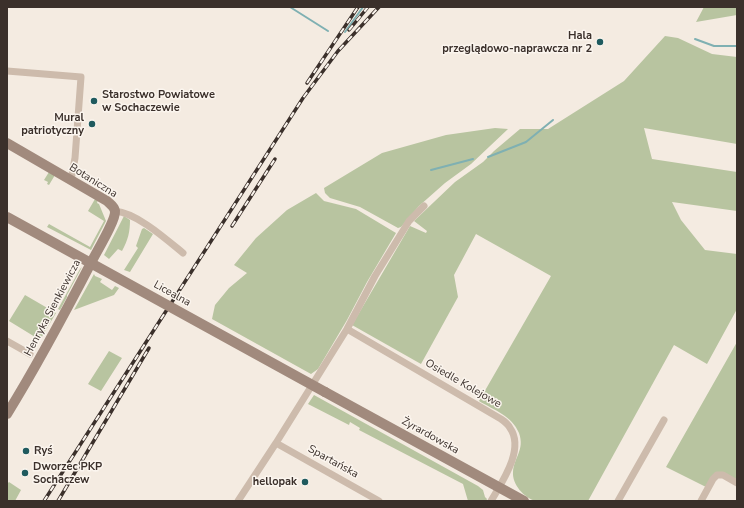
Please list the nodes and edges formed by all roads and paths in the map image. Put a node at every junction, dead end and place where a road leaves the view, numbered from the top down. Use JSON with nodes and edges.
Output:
{"nodes":[{"id":1,"x":7,"y":71,"type":"edge"},
{"id":2,"x":7,"y":143,"type":"edge"},
{"id":3,"x":71,"y":180,"type":"junction"},
{"id":4,"x":424,"y":206,"type":"dead end"},
{"id":5,"x":115,"y":210,"type":"junction"},
{"id":6,"x":7,"y":217,"type":"edge"},
{"id":7,"x":7,"y":220,"type":"edge"},
{"id":8,"x":183,"y":253,"type":"dead end"},
{"id":9,"x":89,"y":266,"type":"junction"},
{"id":10,"x":347,"y":329,"type":"junction"},
{"id":11,"x":7,"y":341,"type":"edge"},
{"id":12,"x":30,"y":354,"type":"dead end"},
{"id":13,"x":326,"y":392,"type":"joint"},
{"id":14,"x":7,"y":414,"type":"edge"},
{"id":15,"x":664,"y":420,"type":"dead end"},
{"id":16,"x":276,"y":443,"type":"junction"},
{"id":17,"x":737,"y":483,"type":"edge"},
{"id":18,"x":498,"y":488,"type":"junction"},
{"id":19,"x":238,"y":501,"type":"edge"},
{"id":20,"x":379,"y":501,"type":"edge"},
{"id":21,"x":491,"y":501,"type":"edge"},
{"id":22,"x":524,"y":501,"type":"edge"},
{"id":23,"x":618,"y":501,"type":"edge"},
{"id":24,"x":701,"y":501,"type":"edge"}],
"edges":[{"from":1,"to":3,"type":"street"},
{"from":2,"to":3,"type":"main road","name":"Botaniczna"},
{"from":3,"to":5,"type":"main road","name":"Botaniczna"},
{"from":4,"to":10,"type":"street"},
{"from":5,"to":8,"type":"street","name":"Botaniczna"},
{"from":5,"to":9,"type":"main road","name":"Henryka Sienkiewicza"},
{"from":6,"to":13,"type":"main road","name":"Licealna","bridge":true},
{"from":7,"to":9,"type":"street"},
{"from":9,"to":14,"type":"main road","name":"Henryka Sienkiewicza"},
{"from":10,"to":16,"type":"street"},
{"from":10,"to":18,"type":"street","name":"Osiedle Kolejowe"},
{"from":11,"to":12,"type":"street"},
{"from":13,"to":18,"type":"main road","name":"Żyrardowska"},
{"from":15,"to":23,"type":"street"},
{"from":16,"to":19,"type":"street"},
{"from":16,"to":20,"type":"street","name":"Spartańska"},
{"from":17,"to":24,"type":"street"},
{"from":18,"to":21,"type":"street"},
{"from":18,"to":22,"type":"main road","name":"Żyrardowska"}]}
